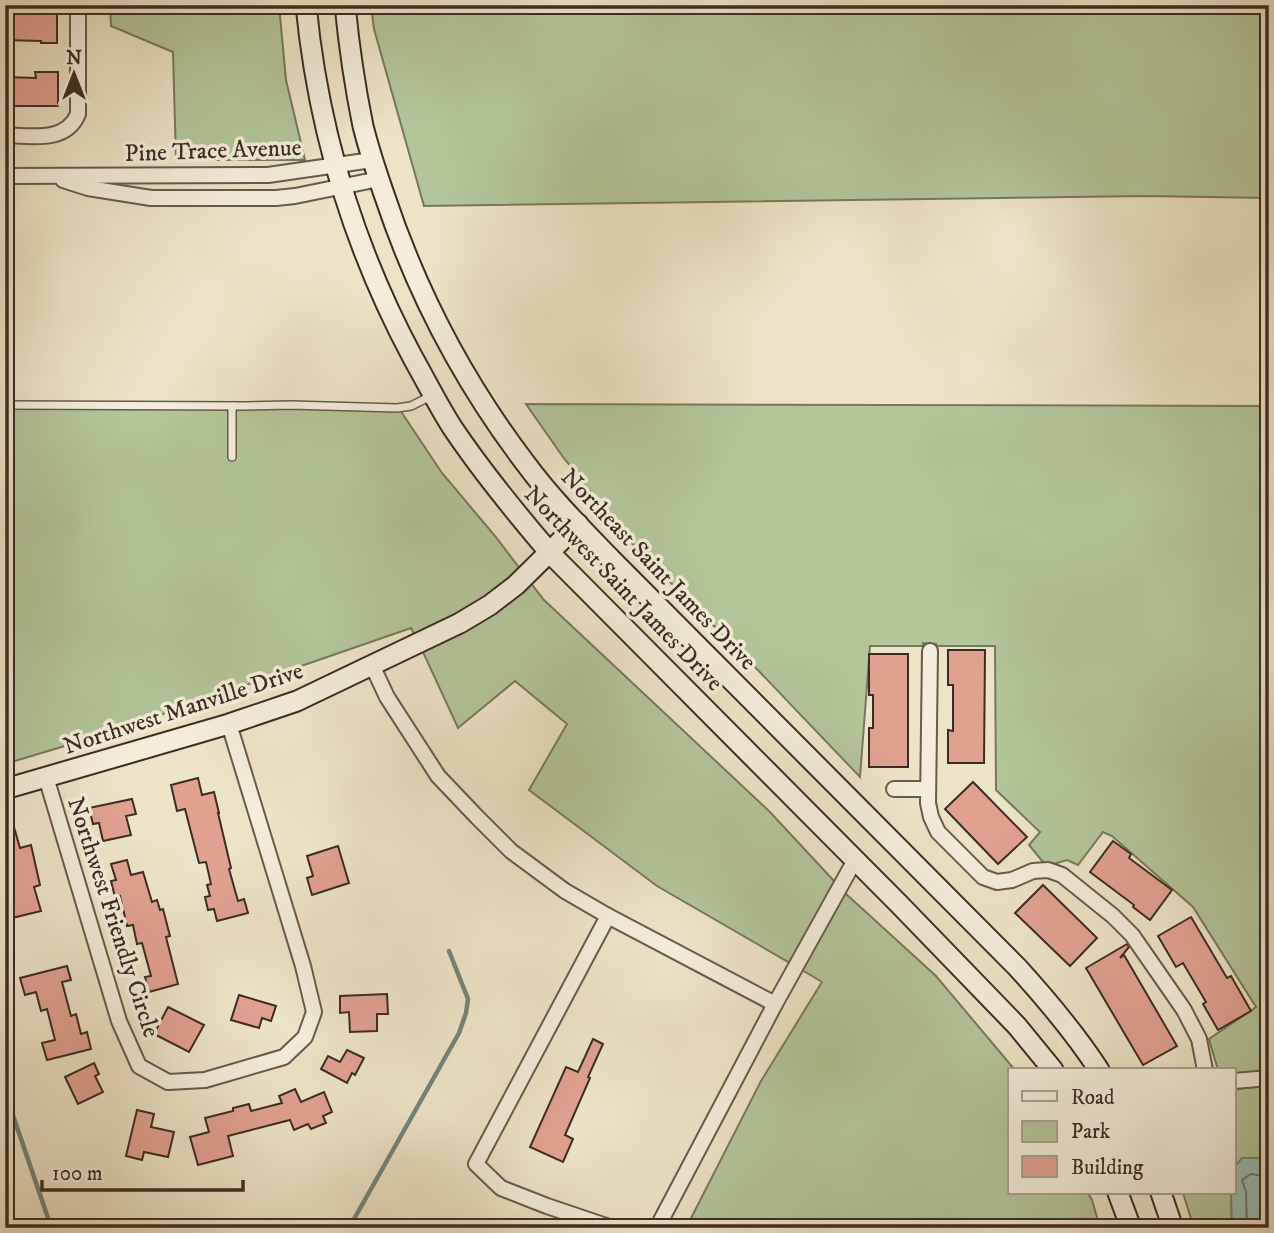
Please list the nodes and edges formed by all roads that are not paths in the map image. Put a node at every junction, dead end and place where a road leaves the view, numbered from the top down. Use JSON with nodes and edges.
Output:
{"nodes":[{"id":1,"x":78,"y":5,"type":"edge"},
{"id":2,"x":306,"y":5,"type":"edge"},
{"id":3,"x":345,"y":5,"type":"edge"},
{"id":4,"x":5,"y":135,"type":"edge"},
{"id":5,"x":372,"y":160,"type":"junction"},
{"id":6,"x":335,"y":167,"type":"junction"},
{"id":7,"x":5,"y":176,"type":"edge"},
{"id":8,"x":55,"y":176,"type":"junction"},
{"id":9,"x":379,"y":180,"type":"junction"},
{"id":10,"x":341,"y":187,"type":"junction"},
{"id":11,"x":434,"y":395,"type":"junction"},
{"id":12,"x":5,"y":405,"type":"edge"},
{"id":13,"x":232,"y":406,"type":"junction"},
{"id":14,"x":232,"y":457,"type":"dead end"},
{"id":15,"x":578,"y":524,"type":"junction"},
{"id":16,"x":550,"y":553,"type":"junction"},
{"id":17,"x":930,"y":651,"type":"dead end"},
{"id":18,"x":372,"y":665,"type":"junction"},
{"id":19,"x":229,"y":724,"type":"junction"},
{"id":20,"x":46,"y":777,"type":"junction"},
{"id":21,"x":5,"y":789,"type":"edge"},
{"id":22,"x":894,"y":789,"type":"dead end"},
{"id":23,"x":928,"y":789,"type":"junction"},
{"id":24,"x":855,"y":860,"type":"junction"},
{"id":25,"x":608,"y":916,"type":"junction"},
{"id":26,"x":775,"y":1004,"type":"junction"},
{"id":27,"x":1051,"y":1068,"type":"edge"},
{"id":28,"x":1098,"y":1068,"type":"edge"},
{"id":29,"x":1205,"y":1068,"type":"edge"},
{"id":30,"x":1269,"y":1078,"type":"edge"},
{"id":31,"x":1236,"y":1082,"type":"edge"},
{"id":32,"x":1118,"y":1194,"type":"edge"},
{"id":33,"x":1161,"y":1194,"type":"edge"},
{"id":34,"x":612,"y":1228,"type":"edge"},
{"id":35,"x":657,"y":1228,"type":"edge"},
{"id":36,"x":1131,"y":1228,"type":"edge"},
{"id":37,"x":1173,"y":1228,"type":"edge"}],
"edges":[{"from":1,"to":4,"type":"street"},
{"from":2,"to":6,"type":"main road","name":"Northwest Saint James Drive"},
{"from":3,"to":5,"type":"main road","name":"Northeast Saint James Drive"},
{"from":5,"to":6,"type":"street","name":"Pine Trace Avenue"},
{"from":5,"to":9,"type":"main road","name":"Northeast Saint James Drive"},
{"from":6,"to":8,"type":"street","name":"Pine Trace Avenue"},
{"from":6,"to":10,"type":"main road","name":"Northwest Saint James Drive"},
{"from":7,"to":8,"type":"street","name":"Pine Trace Avenue"},
{"from":8,"to":10,"type":"street","name":"Pine Trace Avenue"},
{"from":9,"to":10,"type":"street","name":"Pine Trace Avenue"},
{"from":9,"to":15,"type":"main road","name":"Northeast Saint James Drive"},
{"from":10,"to":11,"type":"main road","name":"Northwest Saint James Drive"},
{"from":11,"to":13,"type":"lane"},
{"from":11,"to":16,"type":"main road","name":"Northwest Saint James Drive"},
{"from":12,"to":13,"type":"lane"},
{"from":13,"to":14,"type":"lane"},
{"from":15,"to":16,"type":"main road","name":"Northwest Manville Drive"},
{"from":15,"to":28,"type":"main road","name":"Northeast Saint James Drive"},
{"from":16,"to":18,"type":"main road","name":"Northwest Manville Drive"},
{"from":16,"to":24,"type":"main road","name":"Northwest Saint James Drive"},
{"from":17,"to":23,"type":"street"},
{"from":18,"to":19,"type":"main road","name":"Northwest Manville Drive"},
{"from":18,"to":25,"type":"street"},
{"from":19,"to":20,"type":"main road","name":"Northwest Manville Drive"},
{"from":19,"to":20,"type":"street","name":"Northwest Friendly Circle"},
{"from":20,"to":21,"type":"main road","name":"Northwest Manville Drive"},
{"from":22,"to":23,"type":"street"},
{"from":23,"to":29,"type":"street"},
{"from":24,"to":26,"type":"street"},
{"from":24,"to":27,"type":"main road","name":"Northwest Saint James Drive"},
{"from":25,"to":26,"type":"street"},
{"from":25,"to":34,"type":"street"},
{"from":26,"to":35,"type":"street"},
{"from":30,"to":31,"type":"street"},
{"from":32,"to":36,"type":"main road"},
{"from":33,"to":37,"type":"main road"}]}
